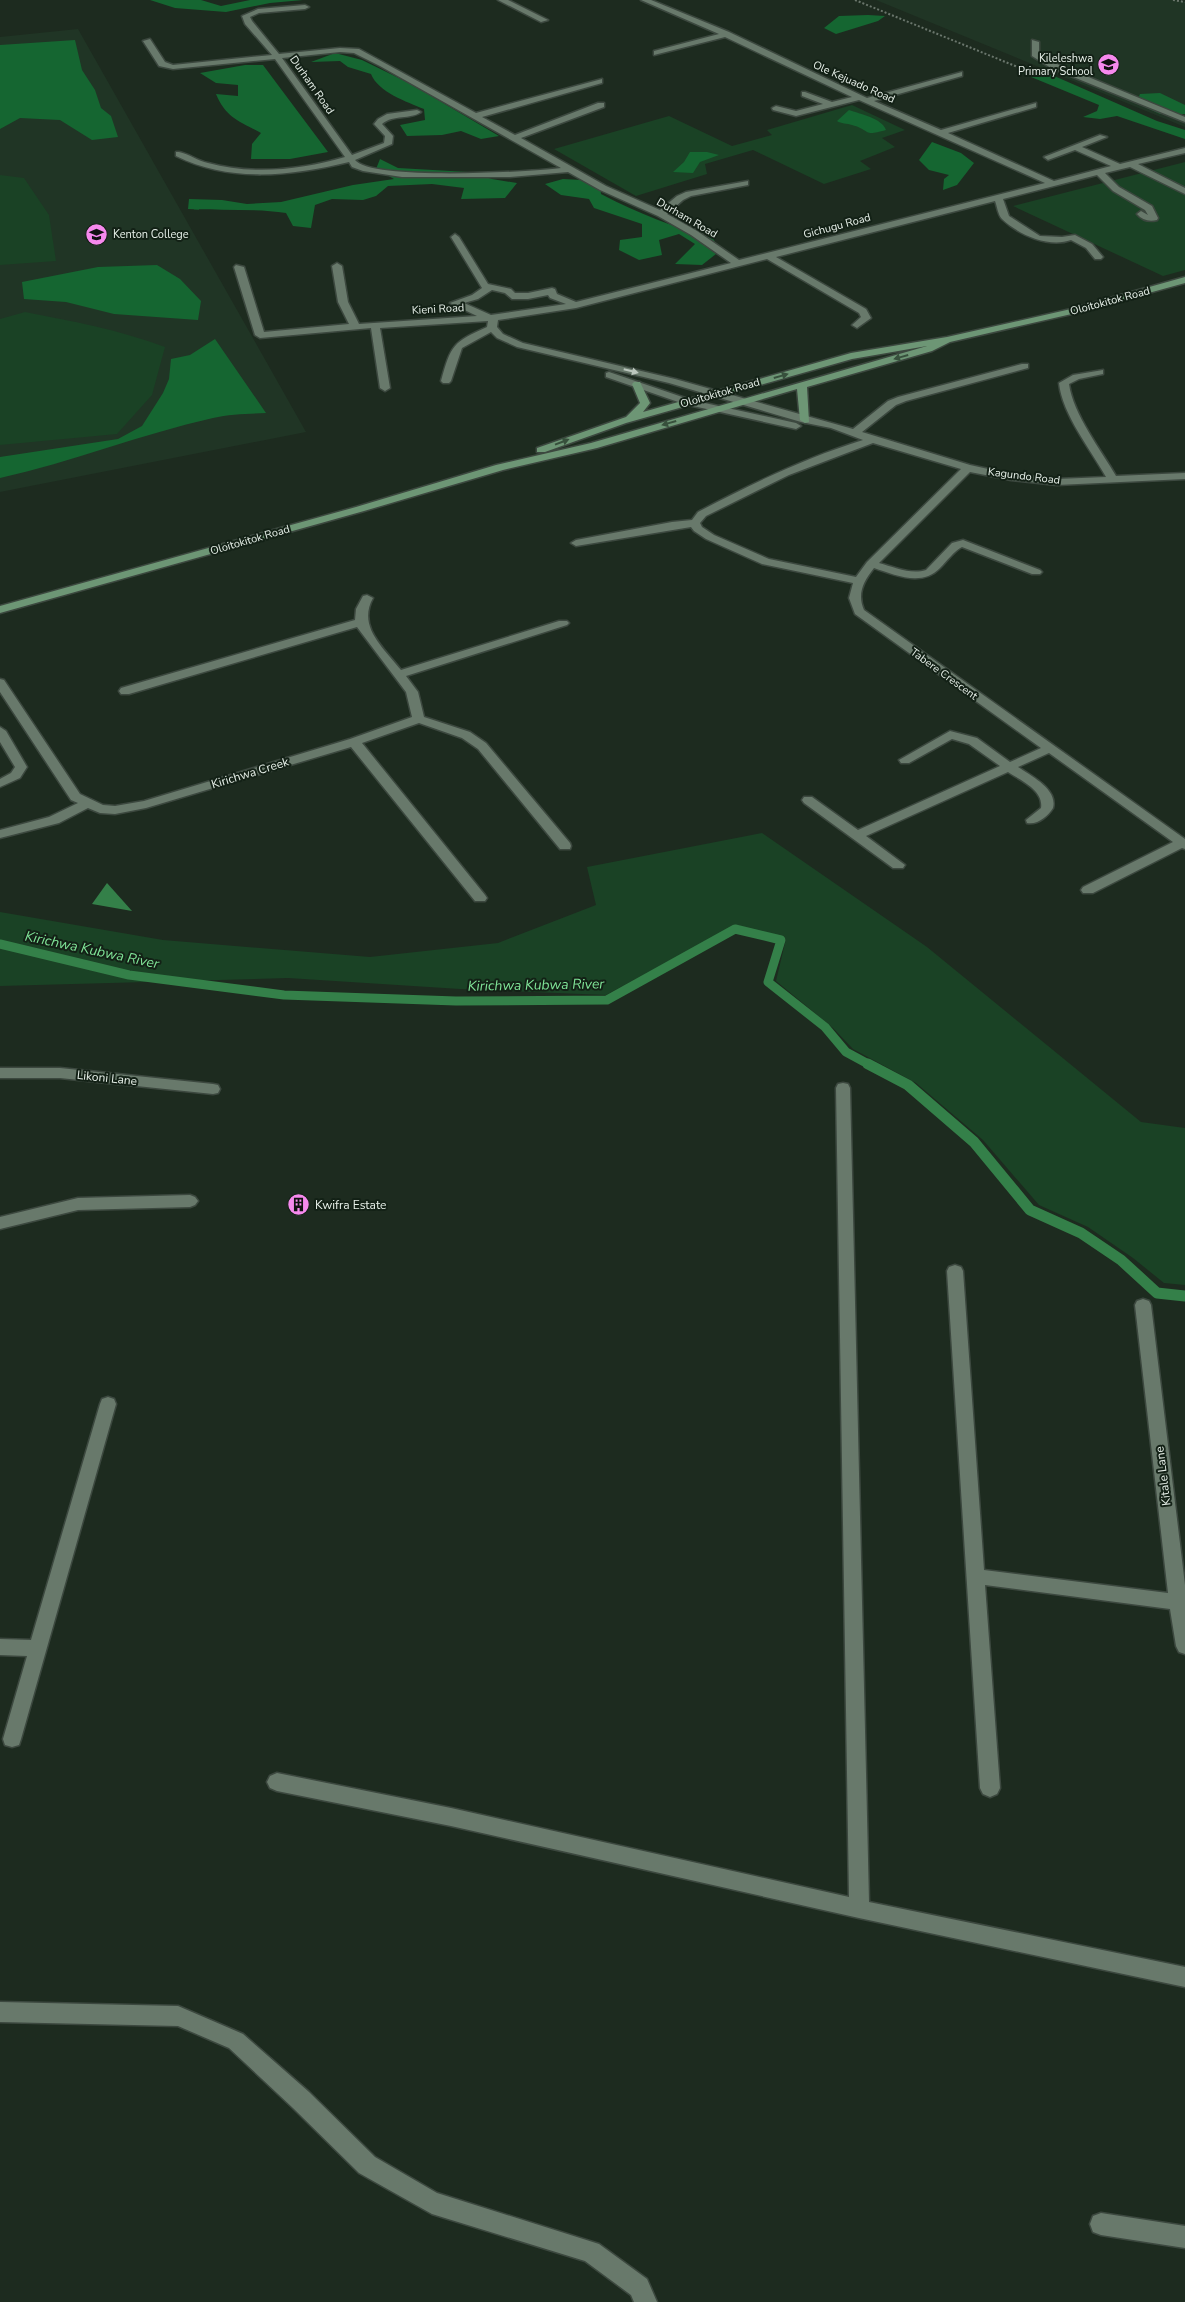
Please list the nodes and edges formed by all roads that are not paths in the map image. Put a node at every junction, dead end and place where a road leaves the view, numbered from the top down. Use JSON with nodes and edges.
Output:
{"nodes":[{"id":1,"x":502,"y":0,"type":"edge"},
{"id":2,"x":645,"y":0,"type":"edge"},
{"id":3,"x":305,"y":7,"type":"dead end"},
{"id":4,"x":544,"y":20,"type":"dead end"},
{"id":5,"x":726,"y":34,"type":"junction"},
{"id":6,"x":147,"y":41,"type":"dead end"},
{"id":7,"x":1034,"y":42,"type":"dead end"},
{"id":8,"x":657,"y":53,"type":"dead end"},
{"id":9,"x":277,"y":56,"type":"junction"},
{"id":10,"x":959,"y":74,"type":"dead end"},
{"id":11,"x":599,"y":81,"type":"dead end"},
{"id":12,"x":805,"y":94,"type":"dead end"},
{"id":13,"x":864,"y":99,"type":"junction"},
{"id":14,"x":601,"y":105,"type":"dead end"},
{"id":15,"x":832,"y":105,"type":"junction"},
{"id":16,"x":1033,"y":105,"type":"dead end"},
{"id":17,"x":776,"y":108,"type":"dead end"},
{"id":18,"x":417,"y":112,"type":"dead end"},
{"id":19,"x":476,"y":116,"type":"junction"},
{"id":20,"x":1185,"y":120,"type":"edge"},
{"id":21,"x":941,"y":133,"type":"junction"},
{"id":22,"x":1103,"y":137,"type":"dead end"},
{"id":23,"x":514,"y":138,"type":"junction"},
{"id":24,"x":1075,"y":147,"type":"junction"},
{"id":25,"x":1185,"y":150,"type":"edge"},
{"id":26,"x":179,"y":154,"type":"dead end"},
{"id":27,"x":1048,"y":156,"type":"dead end"},
{"id":28,"x":350,"y":158,"type":"junction"},
{"id":29,"x":1131,"y":164,"type":"junction"},
{"id":30,"x":1119,"y":167,"type":"junction"},
{"id":31,"x":570,"y":169,"type":"junction"},
{"id":32,"x":1099,"y":172,"type":"junction"},
{"id":33,"x":745,"y":183,"type":"dead end"},
{"id":34,"x":1054,"y":184,"type":"junction"},
{"id":35,"x":1185,"y":192,"type":"edge"},
{"id":36,"x":998,"y":198,"type":"junction"},
{"id":37,"x":661,"y":214,"type":"junction"},
{"id":38,"x":1141,"y":214,"type":"dead end"},
{"id":39,"x":455,"y":237,"type":"dead end"},
{"id":40,"x":769,"y":256,"type":"junction"},
{"id":41,"x":1098,"y":257,"type":"dead end"},
{"id":42,"x":737,"y":263,"type":"junction"},
{"id":43,"x":337,"y":266,"type":"dead end"},
{"id":44,"x":239,"y":267,"type":"dead end"},
{"id":45,"x":1185,"y":280,"type":"edge"},
{"id":46,"x":490,"y":288,"type":"junction"},
{"id":47,"x":576,"y":305,"type":"junction"},
{"id":48,"x":493,"y":323,"type":"junction"},
{"id":49,"x":375,"y":325,"type":"junction"},
{"id":50,"x":857,"y":325,"type":"dead end"},
{"id":51,"x":355,"y":326,"type":"junction"},
{"id":52,"x":947,"y":340,"type":"junction"},
{"id":53,"x":549,"y":352,"type":"junction"},
{"id":54,"x":1025,"y":366,"type":"dead end"},
{"id":55,"x":1100,"y":372,"type":"dead end"},
{"id":56,"x":446,"y":381,"type":"dead end"},
{"id":57,"x":637,"y":384,"type":"junction"},
{"id":58,"x":802,"y":385,"type":"junction"},
{"id":59,"x":385,"y":388,"type":"dead end"},
{"id":60,"x":718,"y":394,"type":"junction"},
{"id":61,"x":688,"y":402,"type":"junction"},
{"id":62,"x":744,"y":402,"type":"junction"},
{"id":63,"x":716,"y":409,"type":"junction"},
{"id":64,"x":805,"y":420,"type":"junction"},
{"id":65,"x":622,"y":421,"type":"junction"},
{"id":66,"x":856,"y":432,"type":"junction"},
{"id":67,"x":870,"y":439,"type":"junction"},
{"id":68,"x":500,"y":467,"type":"junction"},
{"id":69,"x":968,"y":468,"type":"junction"},
{"id":70,"x":1185,"y":476,"type":"edge"},
{"id":71,"x":1113,"y":480,"type":"junction"},
{"id":72,"x":695,"y":523,"type":"junction"},
{"id":73,"x":576,"y":543,"type":"dead end"},
{"id":74,"x":871,"y":564,"type":"junction"},
{"id":75,"x":1036,"y":572,"type":"dead end"},
{"id":76,"x":858,"y":581,"type":"junction"},
{"id":77,"x":367,"y":598,"type":"dead end"},
{"id":78,"x":0,"y":610,"type":"edge"},
{"id":79,"x":361,"y":622,"type":"junction"},
{"id":80,"x":563,"y":623,"type":"dead end"},
{"id":81,"x":400,"y":674,"type":"junction"},
{"id":82,"x":0,"y":683,"type":"edge"},
{"id":83,"x":125,"y":691,"type":"dead end"},
{"id":84,"x":419,"y":719,"type":"junction"},
{"id":85,"x":0,"y":731,"type":"edge"},
{"id":86,"x":354,"y":742,"type":"junction"},
{"id":87,"x":1048,"y":749,"type":"junction"},
{"id":88,"x":905,"y":760,"type":"dead end"},
{"id":89,"x":1010,"y":766,"type":"junction"},
{"id":90,"x":0,"y":783,"type":"edge"},
{"id":91,"x":808,"y":800,"type":"dead end"},
{"id":92,"x":87,"y":804,"type":"junction"},
{"id":93,"x":1032,"y":820,"type":"dead end"},
{"id":94,"x":0,"y":834,"type":"edge"},
{"id":95,"x":858,"y":835,"type":"junction"},
{"id":96,"x":1183,"y":844,"type":"edge"},
{"id":97,"x":564,"y":846,"type":"dead end"},
{"id":98,"x":898,"y":865,"type":"dead end"},
{"id":99,"x":1088,"y":890,"type":"dead end"},
{"id":100,"x":480,"y":898,"type":"dead end"},
{"id":101,"x":0,"y":1074,"type":"edge"},
{"id":102,"x":843,"y":1088,"type":"dead end"},
{"id":103,"x":213,"y":1089,"type":"dead end"},
{"id":104,"x":190,"y":1201,"type":"dead end"},
{"id":105,"x":0,"y":1223,"type":"edge"},
{"id":106,"x":955,"y":1270,"type":"dead end"},
{"id":107,"x":1143,"y":1305,"type":"dead end"},
{"id":108,"x":108,"y":1404,"type":"dead end"},
{"id":109,"x":975,"y":1576,"type":"junction"},
{"id":110,"x":1178,"y":1602,"type":"junction"},
{"id":111,"x":1185,"y":1646,"type":"edge"},
{"id":112,"x":0,"y":1647,"type":"edge"},
{"id":113,"x":38,"y":1648,"type":"junction"},
{"id":114,"x":12,"y":1739,"type":"dead end"},
{"id":115,"x":277,"y":1782,"type":"dead end"},
{"id":116,"x":990,"y":1788,"type":"dead end"},
{"id":117,"x":859,"y":1909,"type":"junction"},
{"id":118,"x":1185,"y":1977,"type":"edge"},
{"id":119,"x":0,"y":2012,"type":"edge"},
{"id":120,"x":1101,"y":2224,"type":"dead end"},
{"id":121,"x":1185,"y":2236,"type":"edge"},
{"id":122,"x":646,"y":2302,"type":"edge"}],
"edges":[{"from":1,"to":4,"type":"street"},
{"from":2,"to":5,"type":"street","name":"Ole Kejuado Road"},
{"from":3,"to":9,"type":"street"},
{"from":5,"to":8,"type":"street"},
{"from":5,"to":13,"type":"street","name":"Ole Kejuado Road"},
{"from":6,"to":9,"type":"street"},
{"from":7,"to":20,"type":"street"},
{"from":9,"to":19,"type":"street","name":"Durham Road"},
{"from":9,"to":28,"type":"street","name":"Durham Road"},
{"from":10,"to":13,"type":"street"},
{"from":11,"to":19,"type":"street"},
{"from":12,"to":15,"type":"street"},
{"from":13,"to":15,"type":"street"},
{"from":13,"to":21,"type":"street","name":"Ole Kejuado Road"},
{"from":14,"to":23,"type":"street"},
{"from":15,"to":17,"type":"street"},
{"from":16,"to":21,"type":"street"},
{"from":18,"to":28,"type":"street"},
{"from":19,"to":23,"type":"street","name":"Durham Road"},
{"from":21,"to":34,"type":"street","name":"Ole Kejuado Road"},
{"from":22,"to":24,"type":"street"},
{"from":23,"to":31,"type":"street","name":"Durham Road"},
{"from":24,"to":27,"type":"street"},
{"from":24,"to":30,"type":"street"},
{"from":25,"to":29,"type":"street","name":"Gichugu Road"},
{"from":26,"to":28,"type":"street"},
{"from":28,"to":31,"type":"street","name":"Durham Road"},
{"from":29,"to":30,"type":"street","name":"Gichugu Road"},
{"from":29,"to":35,"type":"street"},
{"from":30,"to":32,"type":"street","name":"Gichugu Road"},
{"from":31,"to":37,"type":"street","name":"Durham Road"},
{"from":32,"to":34,"type":"street","name":"Gichugu Road"},
{"from":32,"to":38,"type":"street"},
{"from":33,"to":37,"type":"street"},
{"from":34,"to":36,"type":"street","name":"Gichugu Road"},
{"from":36,"to":40,"type":"street","name":"Gichugu Road"},
{"from":36,"to":41,"type":"street"},
{"from":37,"to":42,"type":"street","name":"Durham Road"},
{"from":39,"to":46,"type":"street"},
{"from":40,"to":42,"type":"street","name":"Gichugu Road"},
{"from":40,"to":50,"type":"street"},
{"from":42,"to":47,"type":"street","name":"Gichugu Road"},
{"from":43,"to":51,"type":"street"},
{"from":44,"to":51,"type":"street","name":"Kieni Road"},
{"from":45,"to":52,"type":"main road","name":"Oloitokitok Road"},
{"from":46,"to":47,"type":"street"},
{"from":46,"to":48,"type":"street"},
{"from":47,"to":48,"type":"street","name":"Gichugu Road"},
{"from":48,"to":49,"type":"street","name":"Kieni Road"},
{"from":48,"to":53,"type":"street"},
{"from":48,"to":56,"type":"street"},
{"from":49,"to":51,"type":"street","name":"Kieni Road"},
{"from":49,"to":59,"type":"street"},
{"from":52,"to":58,"type":"main road","name":"Oloitokitok Road","one_way":true},
{"from":60,"to":52,"type":"main road","name":"Oloitokitok Road","one_way":true},
{"from":53,"to":57,"type":"street"},
{"from":53,"to":60,"type":"street","one_way":true},
{"from":54,"to":66,"type":"street"},
{"from":55,"to":71,"type":"street"},
{"from":57,"to":61,"type":"street"},
{"from":57,"to":65,"type":"main road"},
{"from":58,"to":62,"type":"main road","name":"Oloitokitok Road"},
{"from":58,"to":64,"type":"main road"},
{"from":60,"to":61,"type":"main road","name":"Oloitokitok Road"},
{"from":60,"to":62,"type":"street"},
{"from":61,"to":63,"type":"street"},
{"from":61,"to":65,"type":"main road","name":"Oloitokitok Road"},
{"from":62,"to":63,"type":"main road","name":"Oloitokitok Road"},
{"from":62,"to":64,"type":"street","name":"Kagundo Road"},
{"from":63,"to":67,"type":"street","name":"Kagundo Road"},
{"from":63,"to":68,"type":"main road","name":"Oloitokitok Road","one_way":true},
{"from":64,"to":66,"type":"street","name":"Kagundo Road"},
{"from":68,"to":65,"type":"main road","name":"Oloitokitok Road","one_way":true},
{"from":66,"to":67,"type":"street","name":"Kagundo Road"},
{"from":67,"to":69,"type":"street","name":"Kagundo Road"},
{"from":67,"to":72,"type":"street"},
{"from":68,"to":78,"type":"main road","name":"Oloitokitok Road"},
{"from":69,"to":71,"type":"street","name":"Kagundo Road"},
{"from":69,"to":74,"type":"street"},
{"from":70,"to":71,"type":"street","name":"Kagundo Road"},
{"from":72,"to":73,"type":"street"},
{"from":72,"to":76,"type":"street"},
{"from":74,"to":75,"type":"street"},
{"from":74,"to":76,"type":"street"},
{"from":76,"to":87,"type":"street","name":"Tabere Crescent"},
{"from":77,"to":79,"type":"street"},
{"from":79,"to":81,"type":"street"},
{"from":79,"to":83,"type":"street"},
{"from":80,"to":81,"type":"street"},
{"from":81,"to":84,"type":"street"},
{"from":82,"to":92,"type":"street","name":"Kirichwa Creek"},
{"from":84,"to":86,"type":"street","name":"Kirichwa Creek"},
{"from":84,"to":97,"type":"street"},
{"from":85,"to":90,"type":"street"},
{"from":86,"to":92,"type":"street","name":"Kirichwa Creek"},
{"from":86,"to":100,"type":"street"},
{"from":87,"to":89,"type":"street"},
{"from":87,"to":96,"type":"street","name":"Tabere Crescent"},
{"from":88,"to":89,"type":"street"},
{"from":89,"to":93,"type":"street"},
{"from":89,"to":95,"type":"street"},
{"from":91,"to":95,"type":"street"},
{"from":92,"to":94,"type":"street"},
{"from":95,"to":98,"type":"street"},
{"from":96,"to":99,"type":"street"},
{"from":101,"to":103,"type":"street","name":"Likoni Lane"},
{"from":102,"to":117,"type":"street"},
{"from":104,"to":105,"type":"street"},
{"from":106,"to":109,"type":"street"},
{"from":107,"to":110,"type":"street","name":"Kitale Lane"},
{"from":108,"to":113,"type":"street"},
{"from":109,"to":110,"type":"street"},
{"from":109,"to":116,"type":"street"},
{"from":110,"to":111,"type":"street","name":"Kitale Lane"},
{"from":112,"to":113,"type":"street"},
{"from":113,"to":114,"type":"street"},
{"from":115,"to":117,"type":"street"},
{"from":117,"to":118,"type":"street"},
{"from":119,"to":122,"type":"street"},
{"from":120,"to":121,"type":"street"}]}
